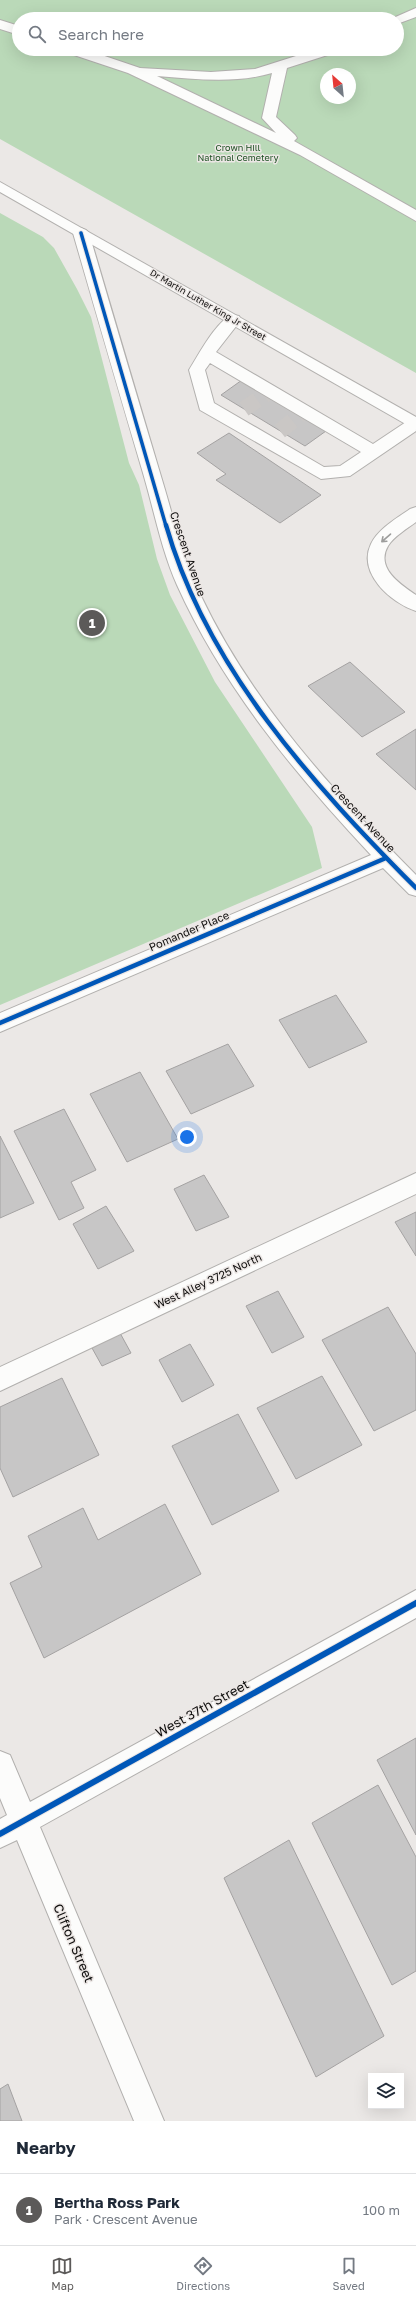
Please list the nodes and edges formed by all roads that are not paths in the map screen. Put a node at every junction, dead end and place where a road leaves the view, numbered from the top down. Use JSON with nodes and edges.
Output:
{"nodes":[{"id":1,"x":416,"y":12,"type":"edge"},
{"id":2,"x":404,"y":17,"type":"edge"},
{"id":3,"x":0,"y":24,"type":"edge"},
{"id":4,"x":12,"y":28,"type":"edge"},
{"id":5,"x":91,"y":56,"type":"edge"},
{"id":6,"x":311,"y":56,"type":"edge"},
{"id":7,"x":280,"y":66,"type":"junction"},
{"id":8,"x":133,"y":70,"type":"junction"},
{"id":9,"x":305,"y":152,"type":"junction"},
{"id":10,"x":0,"y":186,"type":"edge"},
{"id":11,"x":416,"y":216,"type":"edge"},
{"id":12,"x":81,"y":233,"type":"junction"},
{"id":13,"x":233,"y":320,"type":"junction"},
{"id":14,"x":207,"y":354,"type":"junction"},
{"id":15,"x":244,"y":409,"type":"tunnel mouth"},
{"id":16,"x":230,"y":420,"type":"junction"},
{"id":17,"x":416,"y":424,"type":"edge"},
{"id":18,"x":374,"y":452,"type":"junction"},
{"id":19,"x":416,"y":513,"type":"edge"},
{"id":20,"x":416,"y":604,"type":"edge"},
{"id":21,"x":386,"y":858,"type":"junction"},
{"id":22,"x":416,"y":888,"type":"edge"},
{"id":23,"x":0,"y":1023,"type":"edge"},
{"id":24,"x":416,"y":1183,"type":"edge"},
{"id":25,"x":0,"y":1379,"type":"edge"},
{"id":26,"x":416,"y":1603,"type":"edge"},
{"id":27,"x":0,"y":1764,"type":"edge"},
{"id":28,"x":12,"y":1827,"type":"edge"},
{"id":29,"x":149,"y":2121,"type":"edge"}],
"edges":[{"from":1,"to":2,"type":"street"},
{"from":3,"to":4,"type":"street"},
{"from":5,"to":8,"type":"street"},
{"from":6,"to":7,"type":"street"},
{"from":7,"to":8,"type":"street"},
{"from":7,"to":9,"type":"street"},
{"from":8,"to":9,"type":"street"},
{"from":9,"to":11,"type":"street"},
{"from":10,"to":12,"type":"street","name":"Dr Martin Luther King Jr Street"},
{"from":12,"to":13,"type":"street","name":"Dr Martin Luther King Jr Street"},
{"from":12,"to":21,"type":"street","name":"Crescent Avenue"},
{"from":13,"to":14,"type":"street"},
{"from":13,"to":17,"type":"street","name":"Dr Martin Luther King Jr Street"},
{"from":14,"to":16,"type":"street"},
{"from":14,"to":18,"type":"street"},
{"from":15,"to":16,"type":"street"},
{"from":16,"to":18,"type":"street"},
{"from":17,"to":18,"type":"street"},
{"from":19,"to":20,"type":"street","one_way":true},
{"from":21,"to":22,"type":"street","name":"Crescent Avenue"},
{"from":21,"to":23,"type":"street","name":"Pomander Place"},
{"from":24,"to":25,"type":"street","name":"West Alley 3725 North"},
{"from":26,"to":28,"type":"street","name":"West 37th Street"},
{"from":27,"to":28,"type":"street","name":"Clifton Street"},
{"from":28,"to":29,"type":"street","name":"Clifton Street"}]}
